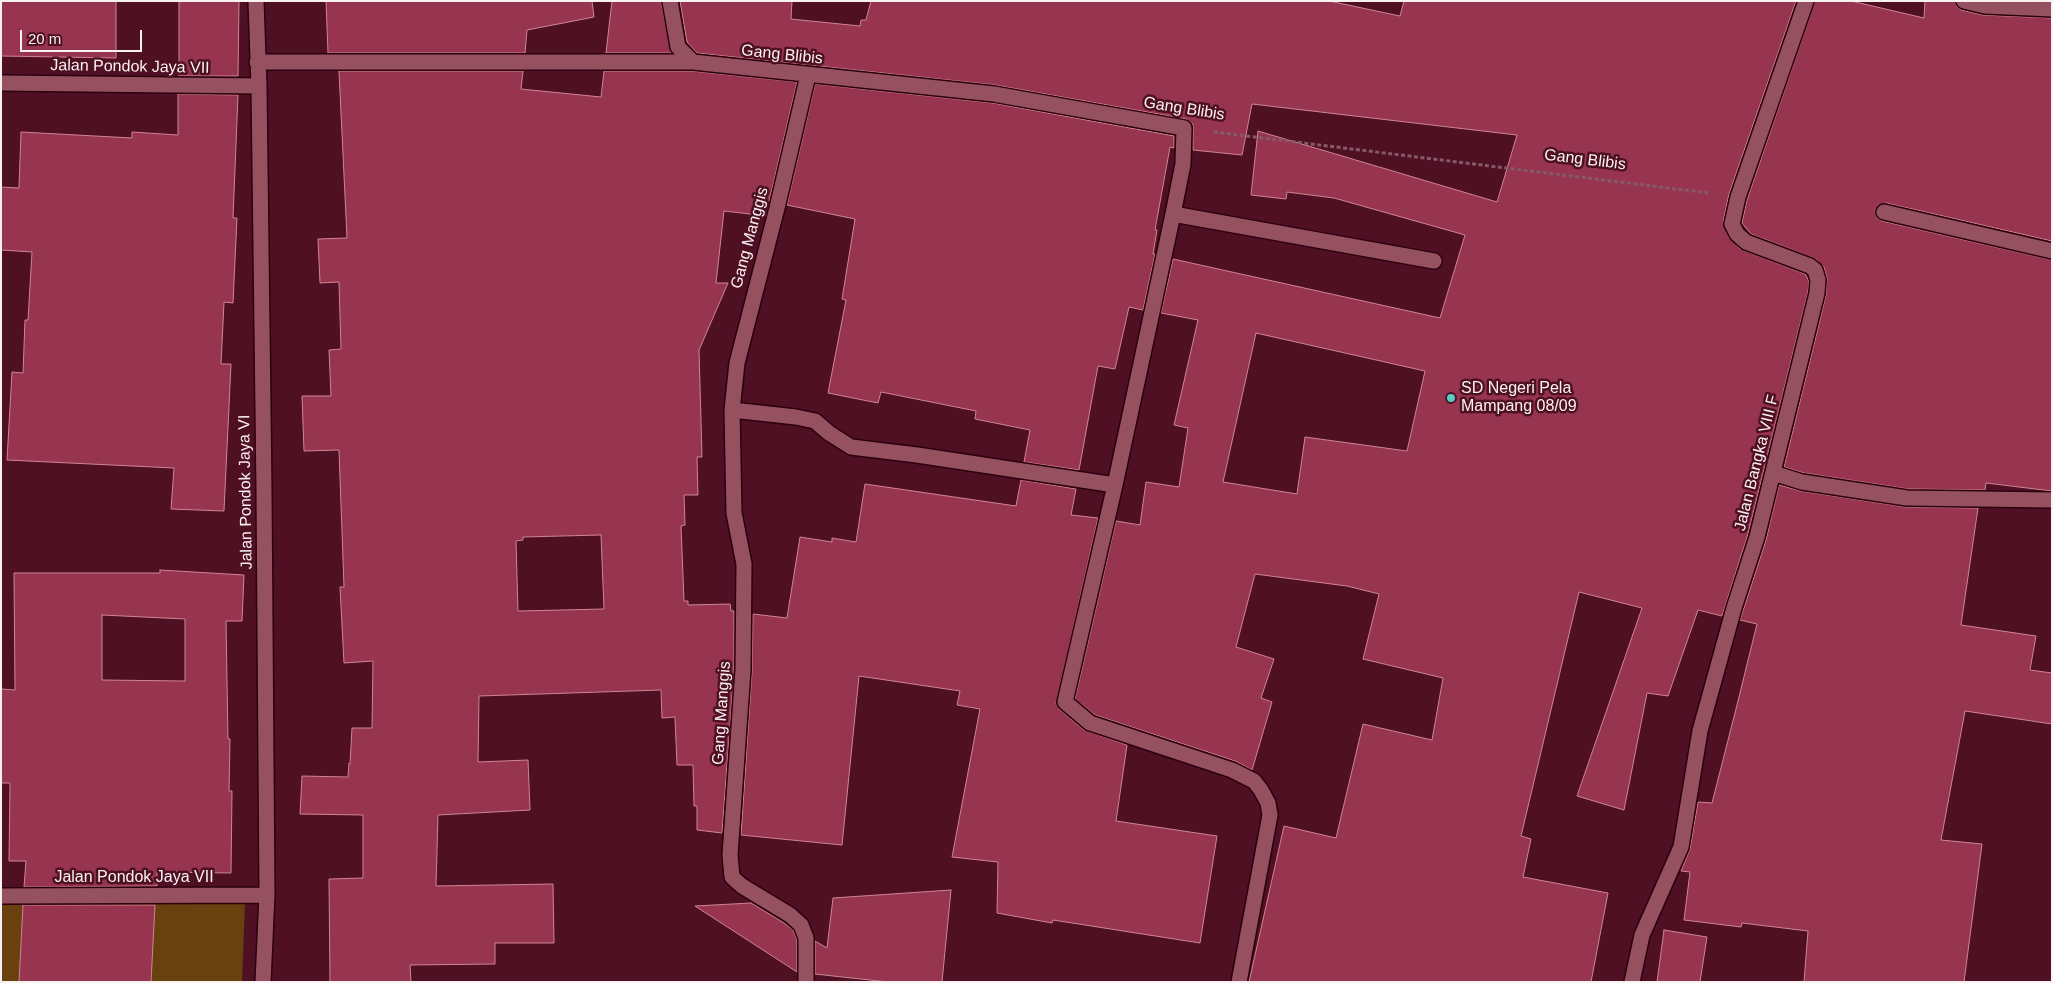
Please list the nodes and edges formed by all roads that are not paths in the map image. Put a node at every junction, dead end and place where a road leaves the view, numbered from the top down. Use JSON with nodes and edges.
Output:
{"nodes":[{"id":1,"x":256,"y":1,"type":"edge"},
{"id":2,"x":670,"y":1,"type":"edge"},
{"id":3,"x":1806,"y":1,"type":"edge"},
{"id":4,"x":1964,"y":1,"type":"edge"},
{"id":5,"x":2052,"y":9,"type":"edge"},
{"id":6,"x":257,"y":62,"type":"junction"},
{"id":7,"x":693,"y":62,"type":"junction"},
{"id":8,"x":808,"y":75,"type":"junction"},
{"id":9,"x":1,"y":83,"type":"edge"},
{"id":10,"x":259,"y":86,"type":"junction"},
{"id":11,"x":1884,"y":212,"type":"dead end"},
{"id":12,"x":1173,"y":214,"type":"junction"},
{"id":13,"x":2052,"y":251,"type":"edge"},
{"id":14,"x":1434,"y":261,"type":"dead end"},
{"id":15,"x":732,"y":410,"type":"junction"},
{"id":16,"x":1773,"y":473,"type":"junction"},
{"id":17,"x":1115,"y":485,"type":"junction"},
{"id":18,"x":2052,"y":500,"type":"edge"},
{"id":19,"x":267,"y":895,"type":"junction"},
{"id":20,"x":1,"y":896,"type":"edge"},
{"id":21,"x":263,"y":982,"type":"edge"},
{"id":22,"x":806,"y":982,"type":"edge"},
{"id":23,"x":1238,"y":982,"type":"edge"},
{"id":24,"x":1632,"y":982,"type":"edge"}],
"edges":[{"from":1,"to":6,"type":"street","name":"Jalan Pondok Jaya VI"},
{"from":2,"to":7,"type":"street"},
{"from":3,"to":16,"type":"street","name":"Jalan Bangka VIII F"},
{"from":4,"to":5,"type":"street"},
{"from":6,"to":7,"type":"street","name":"Gang Blibis"},
{"from":6,"to":10,"type":"street","name":"Jalan Pondok Jaya VI"},
{"from":7,"to":8,"type":"street","name":"Gang Blibis"},
{"from":8,"to":12,"type":"street","name":"Gang Blibis"},
{"from":8,"to":15,"type":"street","name":"Gang Manggis"},
{"from":9,"to":10,"type":"street","name":"Jalan Pondok Jaya VII"},
{"from":10,"to":19,"type":"street","name":"Jalan Pondok Jaya VI"},
{"from":11,"to":13,"type":"street"},
{"from":12,"to":14,"type":"street"},
{"from":12,"to":17,"type":"street"},
{"from":15,"to":17,"type":"street"},
{"from":15,"to":22,"type":"street","name":"Gang Manggis"},
{"from":16,"to":18,"type":"street"},
{"from":16,"to":24,"type":"street","name":"Jalan Bangka VIII F"},
{"from":17,"to":23,"type":"street"},
{"from":19,"to":20,"type":"street","name":"Jalan Pondok Jaya VII"},
{"from":19,"to":21,"type":"street","name":"Jalan Pondok Jaya VI"}]}
